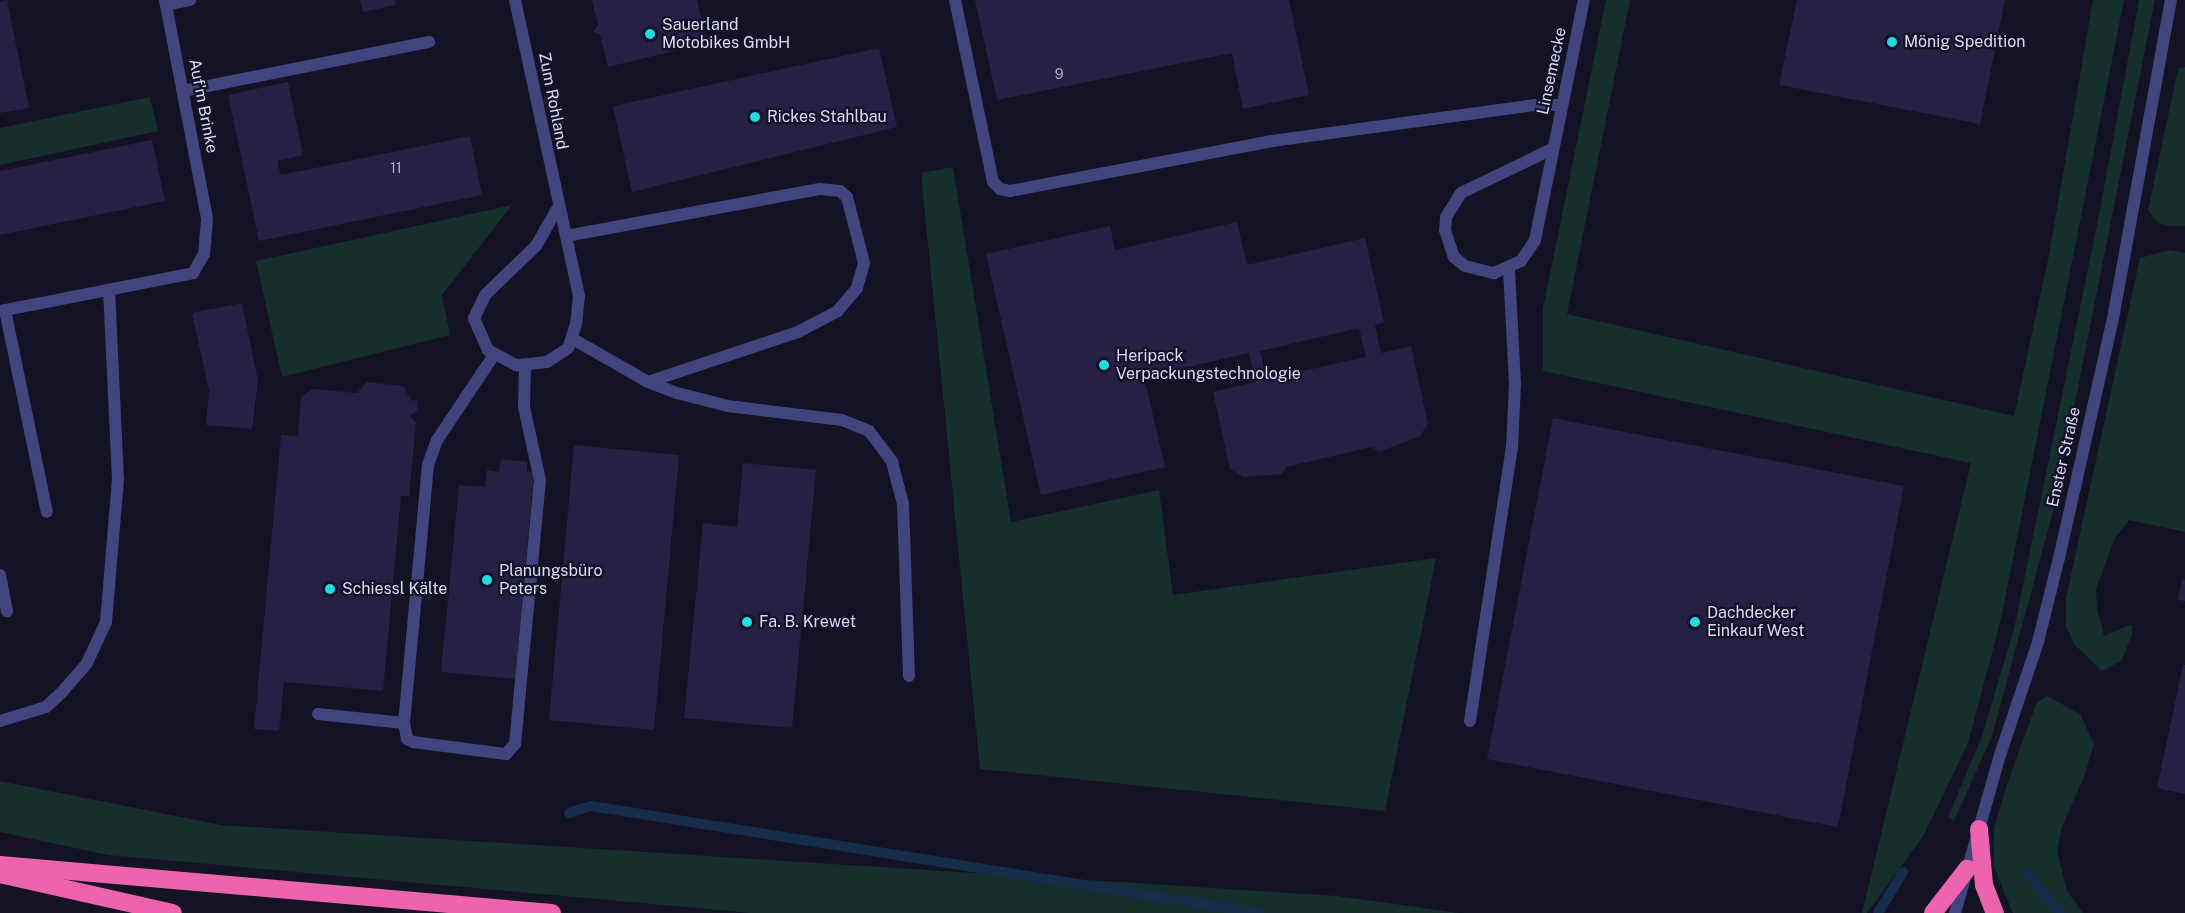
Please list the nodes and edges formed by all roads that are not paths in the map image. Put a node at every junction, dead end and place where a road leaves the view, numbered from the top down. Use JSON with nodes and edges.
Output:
{"nodes":[{"id":1,"x":190,"y":0,"type":"edge"},
{"id":2,"x":515,"y":0,"type":"edge"},
{"id":3,"x":955,"y":0,"type":"edge"},
{"id":4,"x":1584,"y":0,"type":"edge"},
{"id":5,"x":2171,"y":0,"type":"edge"},
{"id":6,"x":165,"y":3,"type":"edge"},
{"id":7,"x":429,"y":42,"type":"dead end"},
{"id":8,"x":183,"y":91,"type":"junction"},
{"id":9,"x":1562,"y":105,"type":"junction"},
{"id":10,"x":1552,"y":149,"type":"junction"},
{"id":11,"x":557,"y":209,"type":"junction"},
{"id":12,"x":566,"y":236,"type":"junction"},
{"id":13,"x":1509,"y":269,"type":"junction"},
{"id":14,"x":109,"y":291,"type":"junction"},
{"id":15,"x":3,"y":311,"type":"edge"},
{"id":16,"x":573,"y":339,"type":"junction"},
{"id":17,"x":494,"y":355,"type":"junction"},
{"id":18,"x":525,"y":365,"type":"junction"},
{"id":19,"x":648,"y":382,"type":"junction"},
{"id":20,"x":47,"y":512,"type":"dead end"},
{"id":21,"x":0,"y":575,"type":"edge"},
{"id":22,"x":7,"y":611,"type":"dead end"},
{"id":23,"x":909,"y":676,"type":"dead end"},
{"id":24,"x":318,"y":714,"type":"dead end"},
{"id":25,"x":0,"y":721,"type":"edge"},
{"id":26,"x":1470,"y":722,"type":"dead end"},
{"id":27,"x":404,"y":723,"type":"junction"},
{"id":28,"x":1979,"y":829,"type":"junction"},
{"id":29,"x":0,"y":865,"type":"edge"},
{"id":30,"x":1967,"y":869,"type":"junction"},
{"id":31,"x":0,"y":874,"type":"edge"},
{"id":32,"x":173,"y":913,"type":"edge"},
{"id":33,"x":552,"y":913,"type":"edge"},
{"id":34,"x":1933,"y":913,"type":"edge"},
{"id":35,"x":1955,"y":913,"type":"edge"},
{"id":36,"x":1995,"y":913,"type":"edge"}],
"edges":[{"from":1,"to":6,"type":"street"},
{"from":2,"to":11,"type":"street","name":"Zum Rohland"},
{"from":3,"to":9,"type":"street"},
{"from":4,"to":9,"type":"street","name":"Linsemecke"},
{"from":5,"to":28,"type":"street","name":"Enster Straße"},
{"from":6,"to":8,"type":"street","name":"Auf'm Brinke"},
{"from":7,"to":8,"type":"street"},
{"from":8,"to":14,"type":"street","name":"Auf'm Brinke"},
{"from":9,"to":10,"type":"street","name":"Linsemecke"},
{"from":10,"to":13,"type":"street","name":"Linsemecke"},
{"from":10,"to":13,"type":"street"},
{"from":11,"to":12,"type":"street","name":"Zum Rohland"},
{"from":11,"to":17,"type":"street"},
{"from":12,"to":16,"type":"street","name":"Zum Rohland"},
{"from":12,"to":19,"type":"street"},
{"from":13,"to":26,"type":"street"},
{"from":14,"to":15,"type":"street","name":"Auf'm Brinke"},
{"from":14,"to":25,"type":"street"},
{"from":15,"to":20,"type":"street"},
{"from":16,"to":18,"type":"street"},
{"from":16,"to":19,"type":"street"},
{"from":17,"to":18,"type":"street"},
{"from":17,"to":27,"type":"street"},
{"from":18,"to":27,"type":"street"},
{"from":19,"to":23,"type":"street"},
{"from":21,"to":22,"type":"street"},
{"from":24,"to":27,"type":"street"},
{"from":28,"to":30,"type":"street","name":"Enster Straße"},
{"from":28,"to":36,"type":"highway"},
{"from":29,"to":33,"type":"highway"},
{"from":30,"to":34,"type":"highway"},
{"from":30,"to":35,"type":"street","name":"Enster Straße"},
{"from":31,"to":32,"type":"highway"}]}
